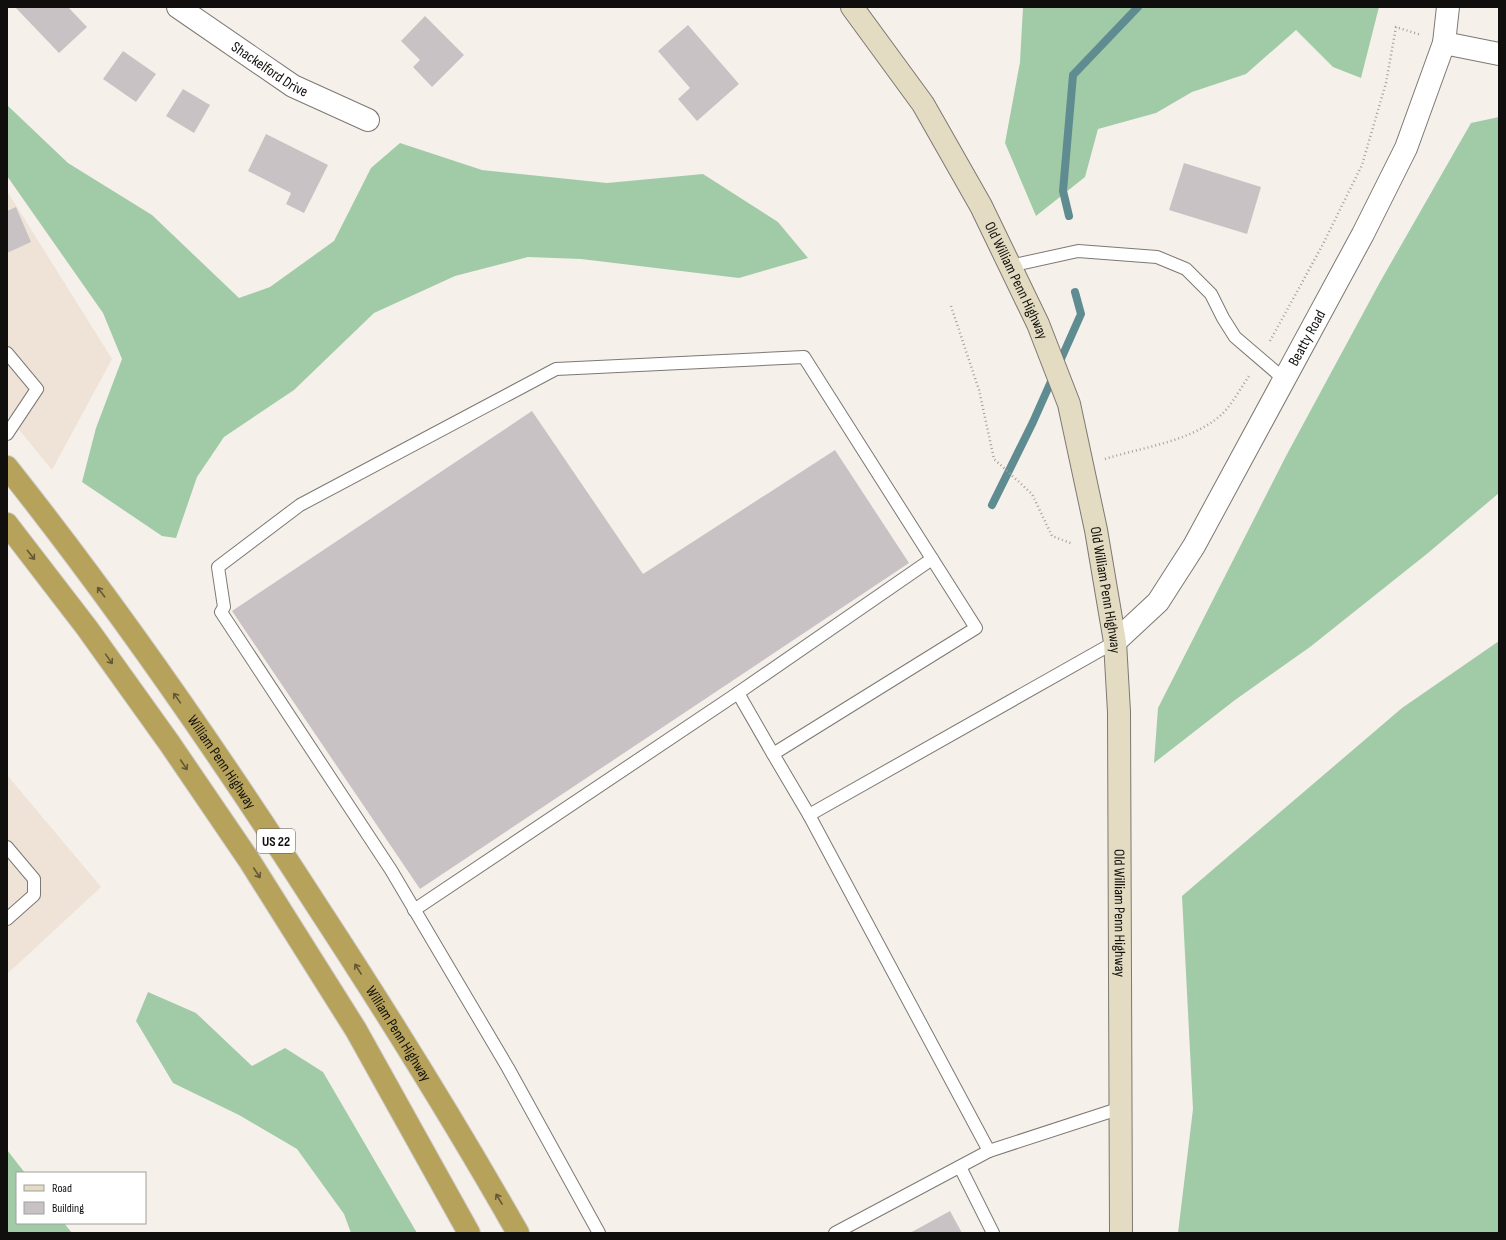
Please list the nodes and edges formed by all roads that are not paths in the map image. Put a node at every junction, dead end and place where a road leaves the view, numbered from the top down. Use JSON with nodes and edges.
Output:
{"nodes":[{"id":1,"x":178,"y":7,"type":"edge"},
{"id":2,"x":852,"y":7,"type":"edge"},
{"id":3,"x":1448,"y":7,"type":"edge"},
{"id":4,"x":1444,"y":43,"type":"junction"},
{"id":5,"x":1499,"y":54,"type":"edge"},
{"id":6,"x":368,"y":120,"type":"dead end"},
{"id":7,"x":1010,"y":266,"type":"junction"},
{"id":8,"x":7,"y":353,"type":"edge"},
{"id":9,"x":1284,"y":379,"type":"junction"},
{"id":10,"x":7,"y":434,"type":"edge"},
{"id":11,"x":7,"y":467,"type":"edge"},
{"id":12,"x":7,"y":524,"type":"edge"},
{"id":13,"x":932,"y":559,"type":"junction"},
{"id":14,"x":1115,"y":642,"type":"junction"},
{"id":15,"x":738,"y":693,"type":"junction"},
{"id":16,"x":773,"y":754,"type":"junction"},
{"id":17,"x":809,"y":815,"type":"junction"},
{"id":18,"x":7,"y":847,"type":"edge"},
{"id":19,"x":414,"y":910,"type":"junction"},
{"id":20,"x":7,"y":919,"type":"edge"},
{"id":21,"x":1121,"y":1108,"type":"junction"},
{"id":22,"x":989,"y":1151,"type":"junction"},
{"id":23,"x":960,"y":1167,"type":"junction"},
{"id":24,"x":469,"y":1233,"type":"edge"},
{"id":25,"x":518,"y":1233,"type":"edge"},
{"id":26,"x":599,"y":1233,"type":"edge"},
{"id":27,"x":835,"y":1233,"type":"edge"},
{"id":28,"x":993,"y":1233,"type":"edge"},
{"id":29,"x":1121,"y":1233,"type":"edge"}],
"edges":[{"from":1,"to":6,"type":"street","name":"Shackelford Drive"},
{"from":2,"to":7,"type":"main road","name":"Old William Penn Highway"},
{"from":3,"to":4,"type":"street","name":"Beatty Road"},
{"from":4,"to":5,"type":"street"},
{"from":4,"to":9,"type":"street","name":"Beatty Road"},
{"from":7,"to":9,"type":"lane"},
{"from":7,"to":14,"type":"main road","name":"Old William Penn Highway"},
{"from":8,"to":10,"type":"lane"},
{"from":9,"to":14,"type":"street","name":"Beatty Road"},
{"from":25,"to":11,"type":"highway","name":"William Penn Highway","number":"US 22","one_way":true},
{"from":12,"to":24,"type":"highway","number":"US 22","one_way":true},
{"from":13,"to":15,"type":"lane"},
{"from":13,"to":16,"type":"lane"},
{"from":13,"to":19,"type":"lane"},
{"from":14,"to":17,"type":"lane"},
{"from":14,"to":21,"type":"main road","name":"Old William Penn Highway"},
{"from":15,"to":16,"type":"lane"},
{"from":15,"to":19,"type":"lane"},
{"from":16,"to":17,"type":"lane"},
{"from":17,"to":22,"type":"lane"},
{"from":18,"to":20,"type":"lane"},
{"from":19,"to":26,"type":"lane"},
{"from":21,"to":22,"type":"lane"},
{"from":21,"to":29,"type":"main road","name":"Old William Penn Highway"},
{"from":22,"to":23,"type":"lane"},
{"from":23,"to":27,"type":"lane"},
{"from":23,"to":28,"type":"lane"}]}
